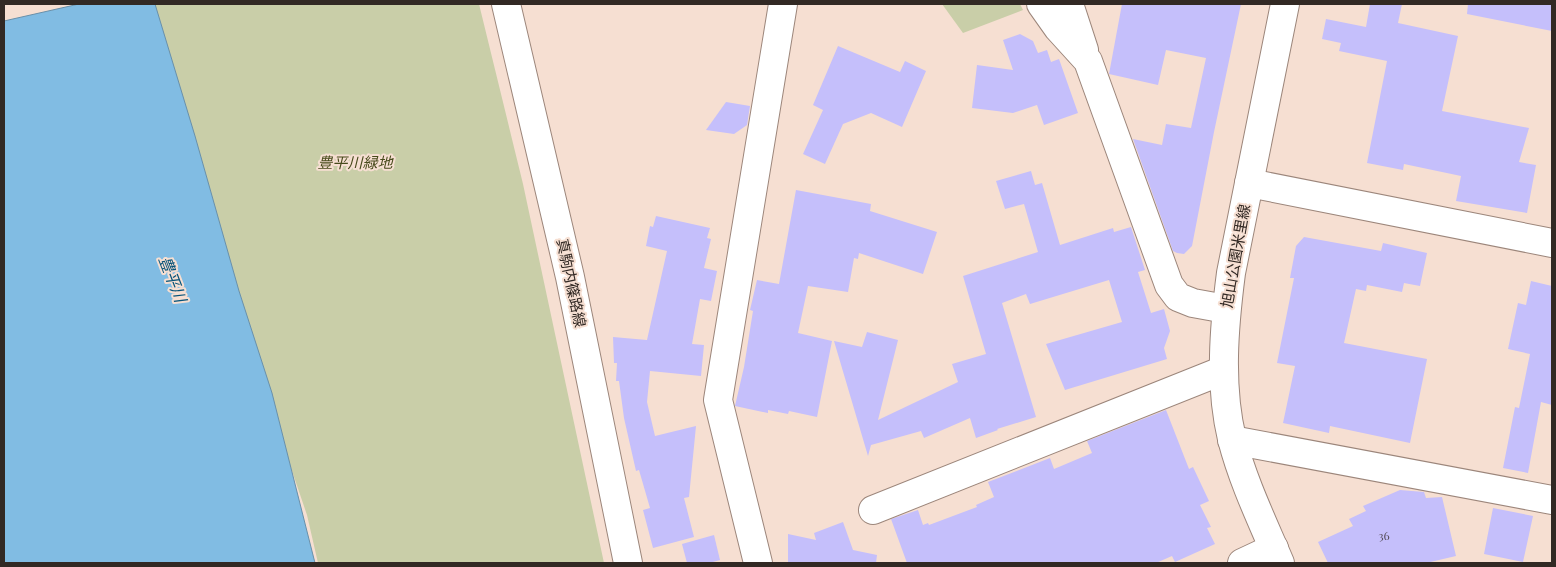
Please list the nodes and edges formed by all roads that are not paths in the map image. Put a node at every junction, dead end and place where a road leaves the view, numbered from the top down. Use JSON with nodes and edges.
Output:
{"nodes":[{"id":1,"x":506,"y":4,"type":"edge"},
{"id":2,"x":783,"y":4,"type":"edge"},
{"id":3,"x":1041,"y":4,"type":"edge"},
{"id":4,"x":1069,"y":4,"type":"edge"},
{"id":5,"x":1285,"y":4,"type":"edge"},
{"id":6,"x":1088,"y":61,"type":"junction"},
{"id":7,"x":1249,"y":183,"type":"junction"},
{"id":8,"x":1552,"y":243,"type":"edge"},
{"id":9,"x":1226,"y":309,"type":"junction"},
{"id":10,"x":1224,"y":370,"type":"junction"},
{"id":11,"x":1232,"y":440,"type":"junction"},
{"id":12,"x":1552,"y":500,"type":"edge"},
{"id":13,"x":873,"y":510,"type":"dead end"},
{"id":14,"x":1277,"y":556,"type":"edge"},
{"id":15,"x":628,"y":563,"type":"edge"},
{"id":16,"x":758,"y":563,"type":"edge"},
{"id":17,"x":1242,"y":563,"type":"edge"}],
"edges":[{"from":1,"to":15,"type":"street","name":"真駒内篠路線"},
{"from":2,"to":16,"type":"street"},
{"from":3,"to":6,"type":"street"},
{"from":4,"to":6,"type":"street"},
{"from":5,"to":7,"type":"street","name":"旭山公園米里線"},
{"from":6,"to":9,"type":"street"},
{"from":7,"to":8,"type":"street"},
{"from":7,"to":9,"type":"street","name":"旭山公園米里線"},
{"from":9,"to":10,"type":"street","name":"旭山公園米里線"},
{"from":10,"to":11,"type":"street","name":"旭山公園米里線"},
{"from":10,"to":13,"type":"street"},
{"from":11,"to":12,"type":"street"},
{"from":11,"to":14,"type":"street","name":"旭山公園米里線"},
{"from":14,"to":17,"type":"street"}]}
